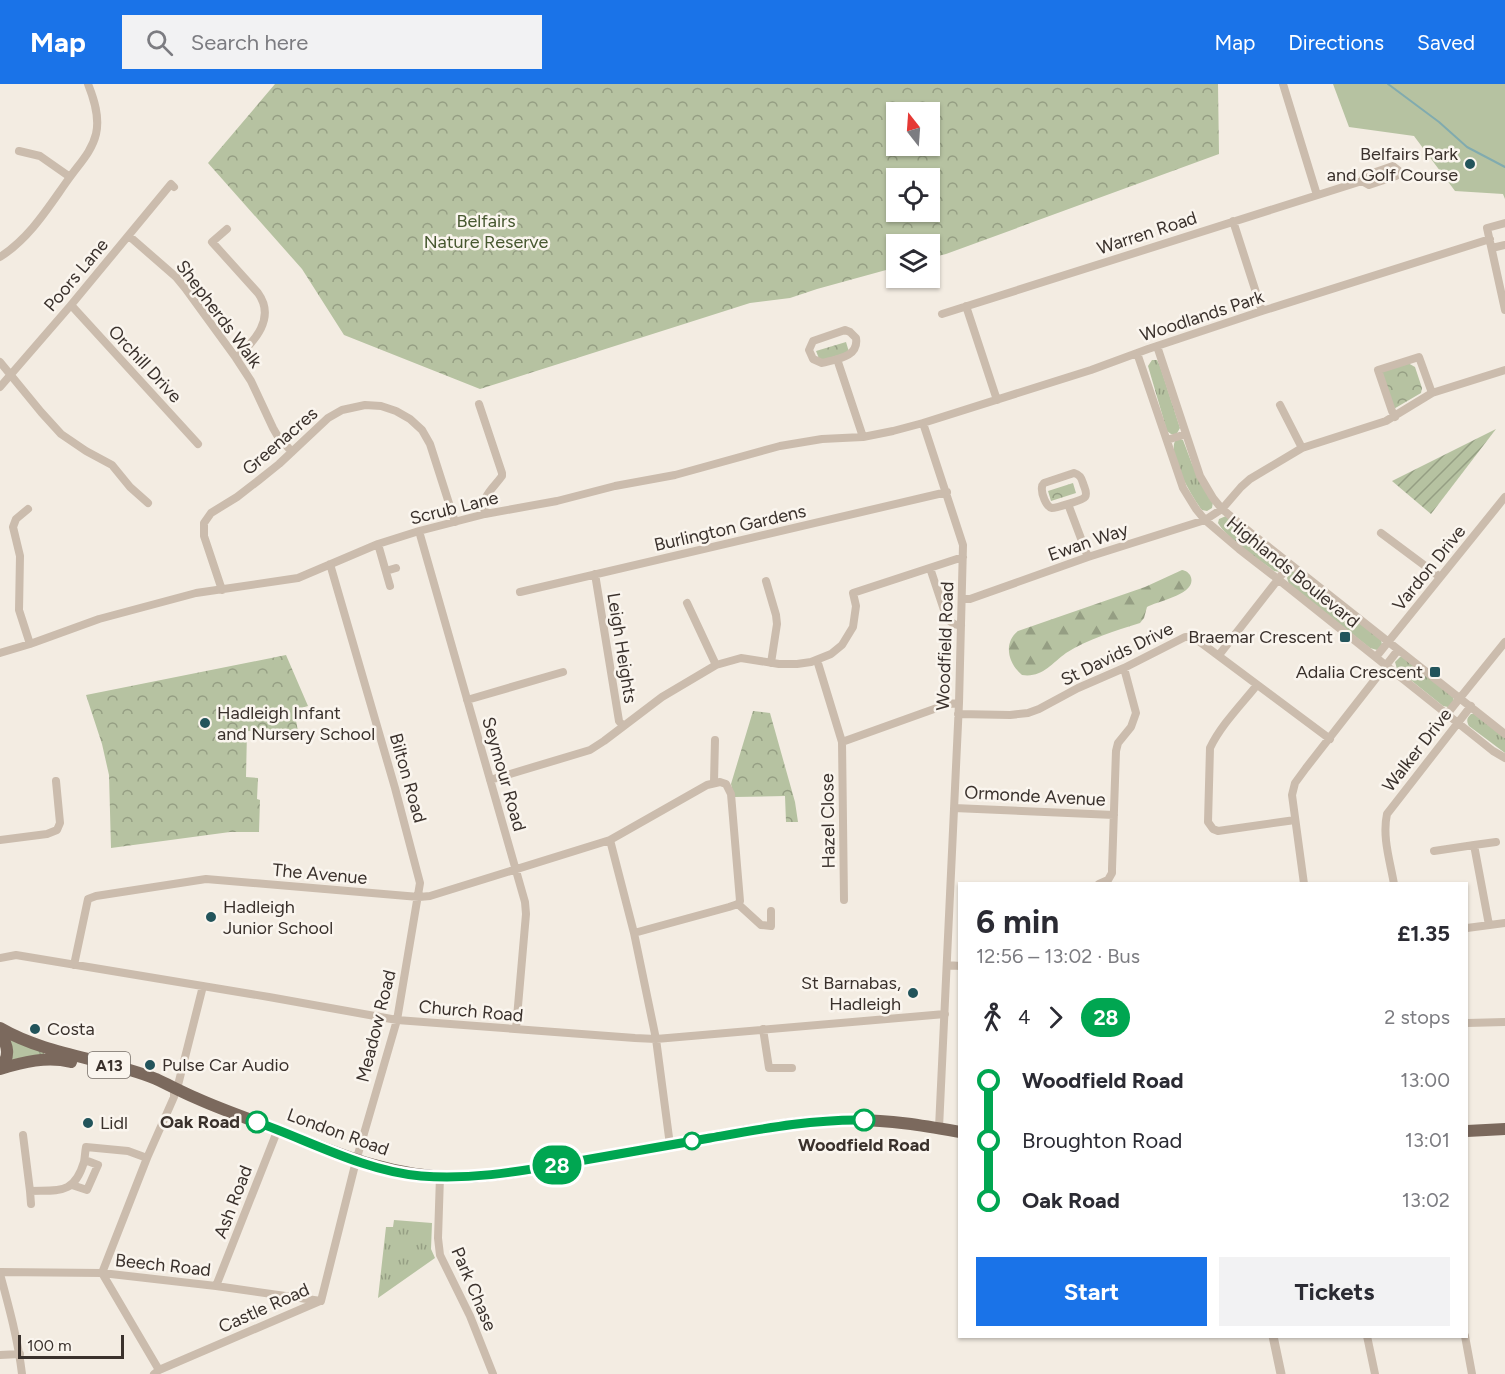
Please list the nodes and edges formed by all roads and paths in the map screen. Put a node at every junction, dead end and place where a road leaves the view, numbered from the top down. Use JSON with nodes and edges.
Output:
{"nodes":[{"id":1,"x":88,"y":84,"type":"edge"},
{"id":2,"x":1283,"y":84,"type":"edge"},
{"id":3,"x":19,"y":151,"type":"dead end"},
{"id":4,"x":70,"y":177,"type":"junction"},
{"id":5,"x":1362,"y":181,"type":"dead end"},
{"id":6,"x":174,"y":187,"type":"dead end"},
{"id":7,"x":1317,"y":195,"type":"junction"},
{"id":8,"x":1233,"y":221,"type":"junction"},
{"id":9,"x":1505,"y":224,"type":"edge"},
{"id":10,"x":227,"y":229,"type":"dead end"},
{"id":11,"x":129,"y":236,"type":"junction"},
{"id":12,"x":1490,"y":239,"type":"junction"},
{"id":13,"x":1505,"y":245,"type":"edge"},
{"id":14,"x":1492,"y":248,"type":"junction"},
{"id":15,"x":0,"y":257,"type":"edge"},
{"id":16,"x":71,"y":305,"type":"junction"},
{"id":17,"x":966,"y":306,"type":"junction"},
{"id":18,"x":1505,"y":310,"type":"edge"},
{"id":19,"x":1262,"y":311,"type":"junction"},
{"id":20,"x":942,"y":314,"type":"dead end"},
{"id":21,"x":1157,"y":346,"type":"junction"},
{"id":22,"x":1137,"y":353,"type":"junction"},
{"id":23,"x":236,"y":358,"type":"junction"},
{"id":24,"x":837,"y":359,"type":"junction"},
{"id":25,"x":0,"y":362,"type":"edge"},
{"id":26,"x":1505,"y":370,"type":"edge"},
{"id":27,"x":10,"y":374,"type":"junction"},
{"id":28,"x":0,"y":387,"type":"edge"},
{"id":29,"x":1432,"y":393,"type":"junction"},
{"id":30,"x":997,"y":400,"type":"junction"},
{"id":31,"x":479,"y":405,"type":"dead end"},
{"id":32,"x":1280,"y":405,"type":"dead end"},
{"id":33,"x":1395,"y":417,"type":"junction"},
{"id":34,"x":923,"y":423,"type":"junction"},
{"id":35,"x":1186,"y":434,"type":"junction"},
{"id":36,"x":863,"y":437,"type":"junction"},
{"id":37,"x":1167,"y":440,"type":"junction"},
{"id":38,"x":198,"y":444,"type":"dead end"},
{"id":39,"x":1302,"y":448,"type":"junction"},
{"id":40,"x":292,"y":452,"type":"junction"},
{"id":41,"x":947,"y":492,"type":"junction"},
{"id":42,"x":1505,"y":497,"type":"edge"},
{"id":43,"x":148,"y":503,"type":"dead end"},
{"id":44,"x":1068,"y":504,"type":"junction"},
{"id":45,"x":28,"y":509,"type":"dead end"},
{"id":46,"x":1222,"y":509,"type":"junction"},
{"id":47,"x":485,"y":514,"type":"junction"},
{"id":48,"x":1205,"y":520,"type":"junction"},
{"id":49,"x":455,"y":522,"type":"junction"},
{"id":50,"x":419,"y":531,"type":"junction"},
{"id":51,"x":1381,"y":533,"type":"dead end"},
{"id":52,"x":378,"y":544,"type":"junction"},
{"id":53,"x":963,"y":557,"type":"junction"},
{"id":54,"x":1088,"y":557,"type":"junction"},
{"id":55,"x":330,"y":564,"type":"junction"},
{"id":56,"x":1290,"y":564,"type":"junction"},
{"id":57,"x":396,"y":568,"type":"dead end"},
{"id":58,"x":930,"y":568,"type":"junction"},
{"id":59,"x":386,"y":571,"type":"junction"},
{"id":60,"x":595,"y":574,"type":"junction"},
{"id":61,"x":1440,"y":577,"type":"junction"},
{"id":62,"x":1279,"y":580,"type":"junction"},
{"id":63,"x":766,"y":581,"type":"dead end"},
{"id":64,"x":390,"y":586,"type":"dead end"},
{"id":65,"x":222,"y":590,"type":"junction"},
{"id":66,"x":520,"y":592,"type":"dead end"},
{"id":67,"x":962,"y":599,"type":"junction"},
{"id":68,"x":687,"y":603,"type":"dead end"},
{"id":69,"x":961,"y":626,"type":"junction"},
{"id":70,"x":1389,"y":642,"type":"junction"},
{"id":71,"x":1505,"y":642,"type":"edge"},
{"id":72,"x":30,"y":644,"type":"junction"},
{"id":73,"x":1398,"y":650,"type":"junction"},
{"id":74,"x":0,"y":653,"type":"edge"},
{"id":75,"x":1219,"y":655,"type":"junction"},
{"id":76,"x":1376,"y":657,"type":"junction"},
{"id":77,"x":818,"y":660,"type":"junction"},
{"id":78,"x":771,"y":663,"type":"junction"},
{"id":79,"x":716,"y":664,"type":"junction"},
{"id":80,"x":1386,"y":665,"type":"junction"},
{"id":81,"x":1124,"y":668,"type":"junction"},
{"id":82,"x":562,"y":672,"type":"dead end"},
{"id":83,"x":1257,"y":685,"type":"junction"},
{"id":84,"x":1460,"y":698,"type":"junction"},
{"id":85,"x":467,"y":700,"type":"junction"},
{"id":86,"x":959,"y":703,"type":"junction"},
{"id":87,"x":1471,"y":706,"type":"junction"},
{"id":88,"x":958,"y":714,"type":"junction"},
{"id":89,"x":1448,"y":714,"type":"junction"},
{"id":90,"x":1458,"y":723,"type":"junction"},
{"id":91,"x":623,"y":726,"type":"junction"},
{"id":92,"x":1505,"y":734,"type":"edge"},
{"id":93,"x":1330,"y":739,"type":"junction"},
{"id":94,"x":715,"y":740,"type":"dead end"},
{"id":95,"x":842,"y":741,"type":"junction"},
{"id":96,"x":1505,"y":758,"type":"edge"},
{"id":97,"x":490,"y":780,"type":"junction"},
{"id":98,"x":56,"y":781,"type":"dead end"},
{"id":99,"x":714,"y":782,"type":"junction"},
{"id":100,"x":954,"y":808,"type":"junction"},
{"id":101,"x":1114,"y":815,"type":"junction"},
{"id":102,"x":1294,"y":820,"type":"junction"},
{"id":103,"x":0,"y":840,"type":"edge"},
{"id":104,"x":610,"y":840,"type":"junction"},
{"id":105,"x":1496,"y":842,"type":"dead end"},
{"id":106,"x":1474,"y":845,"type":"junction"},
{"id":107,"x":1434,"y":851,"type":"dead end"},
{"id":108,"x":516,"y":869,"type":"junction"},
{"id":109,"x":1108,"y":880,"type":"junction"},
{"id":110,"x":1104,"y":882,"type":"edge"},
{"id":111,"x":1112,"y":882,"type":"edge"},
{"id":112,"x":1304,"y":882,"type":"edge"},
{"id":113,"x":1394,"y":882,"type":"edge"},
{"id":114,"x":419,"y":897,"type":"junction"},
{"id":115,"x":844,"y":900,"type":"dead end"},
{"id":116,"x":738,"y":904,"type":"junction"},
{"id":117,"x":771,"y":911,"type":"dead end"},
{"id":118,"x":1505,"y":923,"type":"edge"},
{"id":119,"x":1489,"y":925,"type":"junction"},
{"id":120,"x":1468,"y":928,"type":"edge"},
{"id":121,"x":634,"y":933,"type":"junction"},
{"id":122,"x":0,"y":958,"type":"edge"},
{"id":123,"x":74,"y":965,"type":"junction"},
{"id":124,"x":947,"y":965,"type":"junction"},
{"id":125,"x":958,"y":966,"type":"edge"},
{"id":126,"x":203,"y":986,"type":"junction"},
{"id":127,"x":945,"y":1014,"type":"junction"},
{"id":128,"x":397,"y":1020,"type":"junction"},
{"id":129,"x":1505,"y":1022,"type":"edge"},
{"id":130,"x":1468,"y":1023,"type":"edge"},
{"id":131,"x":0,"y":1028,"type":"edge"},
{"id":132,"x":516,"y":1029,"type":"junction"},
{"id":133,"x":764,"y":1029,"type":"junction"},
{"id":134,"x":0,"y":1034,"type":"edge"},
{"id":135,"x":656,"y":1039,"type":"junction"},
{"id":136,"x":92,"y":1060,"type":"junction"},
{"id":137,"x":0,"y":1068,"type":"edge"},
{"id":138,"x":792,"y":1068,"type":"dead end"},
{"id":139,"x":118,"y":1075,"type":"junction"},
{"id":140,"x":175,"y":1089,"type":"junction"},
{"id":141,"x":939,"y":1128,"type":"junction"},
{"id":142,"x":1505,"y":1129,"type":"edge"},
{"id":143,"x":278,"y":1130,"type":"junction"},
{"id":144,"x":1468,"y":1131,"type":"edge"},
{"id":145,"x":958,"y":1132,"type":"edge"},
{"id":146,"x":23,"y":1135,"type":"dead end"},
{"id":147,"x":670,"y":1145,"type":"junction"},
{"id":148,"x":147,"y":1158,"type":"junction"},
{"id":149,"x":85,"y":1160,"type":"junction"},
{"id":150,"x":356,"y":1161,"type":"junction"},
{"id":151,"x":440,"y":1176,"type":"junction"},
{"id":152,"x":72,"y":1185,"type":"junction"},
{"id":153,"x":30,"y":1191,"type":"junction"},
{"id":154,"x":31,"y":1204,"type":"dead end"},
{"id":155,"x":0,"y":1273,"type":"edge"},
{"id":156,"x":102,"y":1273,"type":"junction"},
{"id":157,"x":216,"y":1286,"type":"junction"},
{"id":158,"x":321,"y":1301,"type":"junction"},
{"id":159,"x":1273,"y":1338,"type":"edge"},
{"id":160,"x":1367,"y":1338,"type":"edge"},
{"id":161,"x":1465,"y":1338,"type":"edge"},
{"id":162,"x":20,"y":1354,"type":"junction"},
{"id":163,"x":0,"y":1355,"type":"edge"},
{"id":164,"x":157,"y":1372,"type":"edge"},
{"id":165,"x":22,"y":1374,"type":"edge"},
{"id":166,"x":493,"y":1374,"type":"edge"},
{"id":167,"x":1281,"y":1374,"type":"edge"},
{"id":168,"x":1375,"y":1374,"type":"edge"},
{"id":169,"x":1472,"y":1374,"type":"edge"}],
"edges":[{"from":1,"to":4,"type":"street"},
{"from":2,"to":7,"type":"street"},
{"from":3,"to":4,"type":"street"},
{"from":4,"to":15,"type":"street"},
{"from":5,"to":7,"type":"street","name":"Warren Road"},
{"from":6,"to":11,"type":"street","name":"Poors Lane"},
{"from":7,"to":8,"type":"street","name":"Warren Road"},
{"from":8,"to":17,"type":"street","name":"Warren Road"},
{"from":8,"to":19,"type":"street"},
{"from":9,"to":12,"type":"street"},
{"from":10,"to":23,"type":"street"},
{"from":11,"to":16,"type":"street","name":"Poors Lane"},
{"from":11,"to":23,"type":"street","name":"Shepherds Walk"},
{"from":12,"to":14,"type":"street"},
{"from":12,"to":19,"type":"street","name":"Woodlands Park"},
{"from":13,"to":14,"type":"street"},
{"from":14,"to":18,"type":"street"},
{"from":16,"to":27,"type":"street","name":"Poors Lane"},
{"from":16,"to":38,"type":"street","name":"Orchill Drive"},
{"from":17,"to":20,"type":"street","name":"Warren Road"},
{"from":17,"to":30,"type":"street"},
{"from":19,"to":21,"type":"street","name":"Woodlands Park"},
{"from":21,"to":22,"type":"street","name":"Woodlands Park"},
{"from":21,"to":35,"type":"street","name":"Highlands Boulevard"},
{"from":22,"to":30,"type":"street","name":"Woodlands Park"},
{"from":22,"to":37,"type":"street","name":"Highlands Boulevard"},
{"from":23,"to":40,"type":"street","name":"Shepherds Walk"},
{"from":24,"to":24,"type":"street"},
{"from":24,"to":36,"type":"street"},
{"from":25,"to":27,"type":"street"},
{"from":26,"to":29,"type":"street","name":"Ewan Way"},
{"from":27,"to":28,"type":"street","name":"Poors Lane"},
{"from":27,"to":43,"type":"street"},
{"from":29,"to":33,"type":"street","name":"Ewan Way"},
{"from":29,"to":33,"type":"street"},
{"from":30,"to":34,"type":"street","name":"Woodlands Park"},
{"from":31,"to":47,"type":"street"},
{"from":32,"to":39,"type":"street"},
{"from":33,"to":39,"type":"street","name":"Ewan Way"},
{"from":34,"to":36,"type":"street","name":"Scrub Lane"},
{"from":34,"to":41,"type":"street","name":"Woodfield Road"},
{"from":35,"to":37,"type":"street"},
{"from":35,"to":46,"type":"street","name":"Highlands Boulevard"},
{"from":36,"to":47,"type":"street","name":"Scrub Lane"},
{"from":37,"to":48,"type":"street","name":"Highlands Boulevard"},
{"from":39,"to":46,"type":"street","name":"Ewan Way"},
{"from":40,"to":49,"type":"street","name":"Greenacres"},
{"from":40,"to":65,"type":"street","name":"Greenacres"},
{"from":41,"to":53,"type":"street","name":"Woodfield Road"},
{"from":41,"to":60,"type":"street","name":"Burlington Gardens"},
{"from":42,"to":61,"type":"street","name":"Vardon Drive"},
{"from":44,"to":44,"type":"street"},
{"from":44,"to":54,"type":"street"},
{"from":45,"to":72,"type":"street"},
{"from":46,"to":48,"type":"street","name":"Ewan Way"},
{"from":46,"to":56,"type":"street","name":"Highlands Boulevard"},
{"from":47,"to":49,"type":"street","name":"Scrub Lane"},
{"from":48,"to":54,"type":"street","name":"Ewan Way"},
{"from":48,"to":62,"type":"street","name":"Highlands Boulevard"},
{"from":49,"to":50,"type":"street","name":"Scrub Lane"},
{"from":50,"to":52,"type":"street","name":"Scrub Lane"},
{"from":50,"to":85,"type":"street","name":"Seymour Road"},
{"from":51,"to":61,"type":"street"},
{"from":52,"to":55,"type":"street","name":"Scrub Lane"},
{"from":52,"to":59,"type":"street"},
{"from":53,"to":58,"type":"street"},
{"from":53,"to":67,"type":"street","name":"Woodfield Road"},
{"from":54,"to":67,"type":"street","name":"Ewan Way"},
{"from":55,"to":65,"type":"street","name":"Scrub Lane"},
{"from":55,"to":114,"type":"street","name":"Bilton Road"},
{"from":56,"to":62,"type":"street"},
{"from":56,"to":70,"type":"street","name":"Highlands Boulevard"},
{"from":57,"to":59,"type":"street"},
{"from":58,"to":69,"type":"street"},
{"from":58,"to":77,"type":"street"},
{"from":59,"to":64,"type":"street"},
{"from":60,"to":66,"type":"street","name":"Burlington Gardens"},
{"from":60,"to":91,"type":"street","name":"Leigh Heights"},
{"from":61,"to":70,"type":"street","name":"Vardon Drive"},
{"from":62,"to":75,"type":"street"},
{"from":62,"to":76,"type":"street","name":"Highlands Boulevard"},
{"from":63,"to":78,"type":"street"},
{"from":65,"to":72,"type":"street","name":"Scrub Lane"},
{"from":67,"to":69,"type":"street","name":"Woodfield Road"},
{"from":68,"to":79,"type":"street"},
{"from":69,"to":86,"type":"street","name":"Woodfield Road"},
{"from":70,"to":73,"type":"street","name":"Highlands Boulevard"},
{"from":70,"to":76,"type":"street","name":"Vardon Drive"},
{"from":71,"to":84,"type":"street"},
{"from":72,"to":74,"type":"street","name":"Scrub Lane"},
{"from":73,"to":80,"type":"street"},
{"from":73,"to":84,"type":"street","name":"Highlands Boulevard"},
{"from":75,"to":81,"type":"street","name":"St Davids Drive"},
{"from":75,"to":83,"type":"street","name":"St Davids Drive"},
{"from":76,"to":80,"type":"street","name":"Highlands Boulevard"},
{"from":77,"to":78,"type":"street"},
{"from":77,"to":95,"type":"street","name":"Hazel Close"},
{"from":78,"to":79,"type":"street"},
{"from":79,"to":91,"type":"street"},
{"from":80,"to":89,"type":"street","name":"Highlands Boulevard"},
{"from":80,"to":93,"type":"street"},
{"from":81,"to":88,"type":"street","name":"St Davids Drive"},
{"from":81,"to":101,"type":"street"},
{"from":82,"to":85,"type":"street"},
{"from":83,"to":93,"type":"street","name":"St Davids Drive"},
{"from":83,"to":102,"type":"street"},
{"from":84,"to":87,"type":"street","name":"Highlands Boulevard"},
{"from":84,"to":89,"type":"street"},
{"from":85,"to":97,"type":"street","name":"Seymour Road"},
{"from":86,"to":88,"type":"street","name":"Woodfield Road"},
{"from":86,"to":95,"type":"street"},
{"from":87,"to":90,"type":"street","name":"Walker Drive"},
{"from":87,"to":92,"type":"street","name":"Highlands Boulevard"},
{"from":88,"to":100,"type":"street","name":"Woodfield Road"},
{"from":89,"to":90,"type":"street","name":"Highlands Boulevard"},
{"from":90,"to":96,"type":"street","name":"Highlands Boulevard"},
{"from":90,"to":113,"type":"street","name":"Walker Drive"},
{"from":91,"to":97,"type":"street"},
{"from":93,"to":102,"type":"street"},
{"from":94,"to":99,"type":"street"},
{"from":95,"to":115,"type":"street","name":"Hazel Close"},
{"from":97,"to":108,"type":"street","name":"Seymour Road"},
{"from":98,"to":103,"type":"street"},
{"from":99,"to":104,"type":"street","name":"The Avenue"},
{"from":99,"to":116,"type":"street"},
{"from":100,"to":101,"type":"street","name":"Ormonde Avenue"},
{"from":100,"to":124,"type":"street","name":"Woodfield Road"},
{"from":101,"to":109,"type":"street"},
{"from":102,"to":112,"type":"street"},
{"from":104,"to":108,"type":"street","name":"The Avenue"},
{"from":104,"to":121,"type":"street"},
{"from":105,"to":106,"type":"street"},
{"from":106,"to":107,"type":"street"},
{"from":106,"to":119,"type":"street"},
{"from":108,"to":114,"type":"street","name":"The Avenue"},
{"from":108,"to":132,"type":"street","name":"Seymour Road"},
{"from":109,"to":110,"type":"street"},
{"from":109,"to":111,"type":"street"},
{"from":114,"to":123,"type":"street","name":"The Avenue"},
{"from":114,"to":128,"type":"street","name":"Meadow Road"},
{"from":116,"to":117,"type":"street"},
{"from":116,"to":121,"type":"street"},
{"from":118,"to":119,"type":"street"},
{"from":119,"to":120,"type":"street"},
{"from":121,"to":135,"type":"street"},
{"from":122,"to":123,"type":"street","name":"Church Road"},
{"from":123,"to":126,"type":"street","name":"Church Road"},
{"from":124,"to":125,"type":"street"},
{"from":124,"to":127,"type":"street","name":"Woodfield Road"},
{"from":126,"to":128,"type":"street","name":"Church Road"},
{"from":126,"to":140,"type":"street"},
{"from":127,"to":133,"type":"street","name":"Church Road"},
{"from":127,"to":141,"type":"street","name":"Woodfield Road"},
{"from":128,"to":132,"type":"street","name":"Church Road"},
{"from":128,"to":150,"type":"street","name":"Meadow Road"},
{"from":129,"to":130,"type":"street"},
{"from":131,"to":136,"type":"main road","number":"A13"},
{"from":132,"to":135,"type":"street","name":"Church Road"},
{"from":133,"to":135,"type":"street","name":"Church Road"},
{"from":133,"to":138,"type":"street"},
{"from":134,"to":137,"type":"main road"},
{"from":135,"to":147,"type":"street"},
{"from":136,"to":139,"type":"main road","number":"A13"},
{"from":136,"to":140,"type":"main road","number":"A13"},
{"from":137,"to":139,"type":"main road","number":"A13"},
{"from":139,"to":140,"type":"main road","number":"A13"},
{"from":140,"to":143,"type":"main road","name":"London Road","number":"A13"},
{"from":140,"to":148,"type":"street"},
{"from":141,"to":145,"type":"main road","name":"London Road","number":"A13"},
{"from":141,"to":147,"type":"main road","name":"London Road","number":"A13"},
{"from":142,"to":144,"type":"main road"},
{"from":143,"to":150,"type":"main road","name":"London Road","number":"A13"},
{"from":143,"to":157,"type":"street","name":"Ash Road"},
{"from":146,"to":153,"type":"street"},
{"from":147,"to":151,"type":"main road","name":"London Road","number":"A13"},
{"from":148,"to":149,"type":"street"},
{"from":148,"to":156,"type":"street"},
{"from":149,"to":152,"type":"street"},
{"from":149,"to":152,"type":"street"},
{"from":150,"to":151,"type":"main road","name":"London Road","number":"A13"},
{"from":150,"to":158,"type":"street","name":"Castle Road"},
{"from":151,"to":166,"type":"street","name":"Park Chase"},
{"from":152,"to":153,"type":"street"},
{"from":153,"to":154,"type":"street"},
{"from":155,"to":156,"type":"street","name":"Beech Road"},
{"from":155,"to":162,"type":"street"},
{"from":156,"to":157,"type":"street","name":"Beech Road"},
{"from":156,"to":164,"type":"street"},
{"from":157,"to":158,"type":"street","name":"Beech Road"},
{"from":158,"to":164,"type":"street","name":"Castle Road"},
{"from":159,"to":167,"type":"street"},
{"from":160,"to":168,"type":"street"},
{"from":161,"to":169,"type":"street"},
{"from":162,"to":163,"type":"street"},
{"from":162,"to":165,"type":"street"}]}
